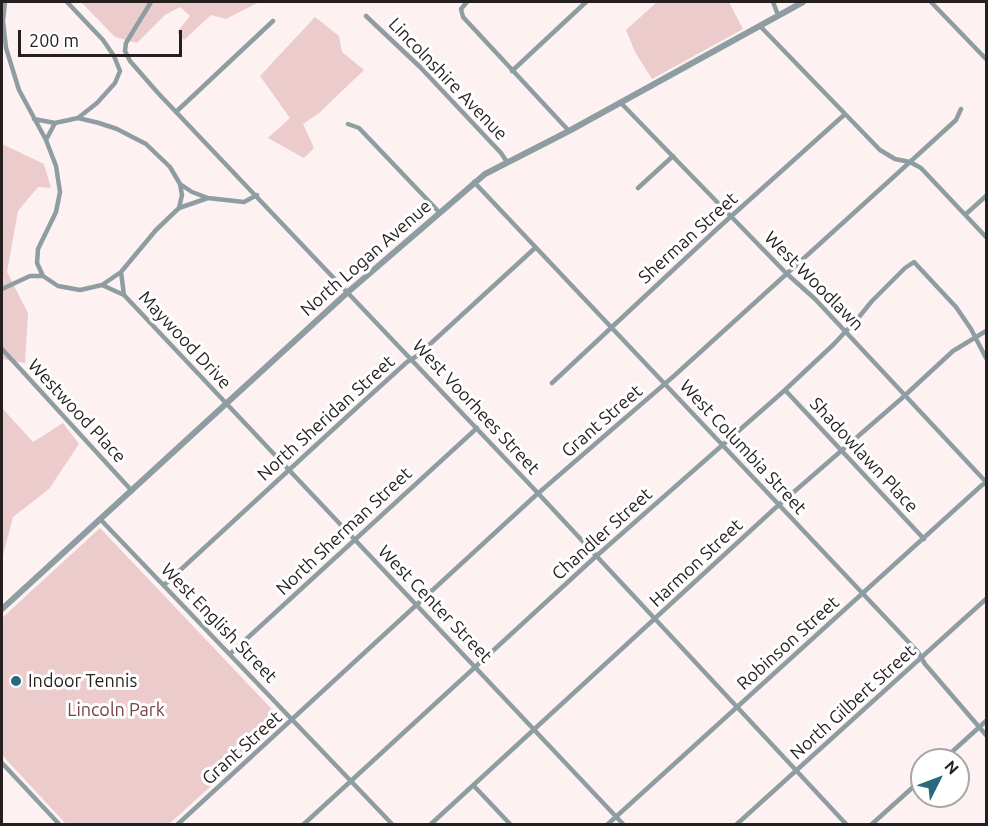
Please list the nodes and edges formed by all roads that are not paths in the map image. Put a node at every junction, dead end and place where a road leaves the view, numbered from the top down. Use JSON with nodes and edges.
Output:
{"nodes":[{"id":1,"x":5,"y":2,"type":"edge"},
{"id":2,"x":66,"y":2,"type":"edge"},
{"id":3,"x":151,"y":2,"type":"edge"},
{"id":4,"x":467,"y":2,"type":"edge"},
{"id":5,"x":586,"y":2,"type":"edge"},
{"id":6,"x":772,"y":2,"type":"edge"},
{"id":7,"x":803,"y":2,"type":"edge"},
{"id":8,"x":931,"y":2,"type":"edge"},
{"id":9,"x":778,"y":15,"type":"junction"},
{"id":10,"x":366,"y":16,"type":"dead end"},
{"id":11,"x":273,"y":21,"type":"dead end"},
{"id":12,"x":760,"y":26,"type":"junction"},
{"id":13,"x":987,"y":59,"type":"edge"},
{"id":14,"x":512,"y":71,"type":"junction"},
{"id":15,"x":620,"y":102,"type":"junction"},
{"id":16,"x":961,"y":109,"type":"dead end"},
{"id":17,"x":177,"y":111,"type":"junction"},
{"id":18,"x":844,"y":115,"type":"junction"},
{"id":19,"x":34,"y":118,"type":"junction"},
{"id":20,"x":78,"y":118,"type":"junction"},
{"id":21,"x":55,"y":123,"type":"junction"},
{"id":22,"x":348,"y":124,"type":"dead end"},
{"id":23,"x":569,"y":131,"type":"junction"},
{"id":24,"x":46,"y":140,"type":"junction"},
{"id":25,"x":673,"y":156,"type":"junction"},
{"id":26,"x":507,"y":162,"type":"junction"},
{"id":27,"x":910,"y":162,"type":"junction"},
{"id":28,"x":474,"y":182,"type":"junction"},
{"id":29,"x":180,"y":184,"type":"junction"},
{"id":30,"x":638,"y":188,"type":"dead end"},
{"id":31,"x":257,"y":195,"type":"junction"},
{"id":32,"x":987,"y":196,"type":"edge"},
{"id":33,"x":208,"y":198,"type":"junction"},
{"id":34,"x":179,"y":208,"type":"junction"},
{"id":35,"x":440,"y":213,"type":"junction"},
{"id":36,"x":966,"y":214,"type":"junction"},
{"id":37,"x":731,"y":217,"type":"junction"},
{"id":38,"x":987,"y":237,"type":"edge"},
{"id":39,"x":536,"y":248,"type":"junction"},
{"id":40,"x":37,"y":263,"type":"junction"},
{"id":41,"x":121,"y":272,"type":"junction"},
{"id":42,"x":786,"y":273,"type":"junction"},
{"id":43,"x":30,"y":276,"type":"junction"},
{"id":44,"x":44,"y":276,"type":"junction"},
{"id":45,"x":102,"y":285,"type":"junction"},
{"id":46,"x":2,"y":289,"type":"edge"},
{"id":47,"x":348,"y":292,"type":"junction"},
{"id":48,"x":124,"y":295,"type":"junction"},
{"id":49,"x":612,"y":328,"type":"junction"},
{"id":50,"x":987,"y":331,"type":"edge"},
{"id":51,"x":846,"y":332,"type":"junction"},
{"id":52,"x":975,"y":337,"type":"junction"},
{"id":53,"x":2,"y":349,"type":"edge"},
{"id":54,"x":987,"y":358,"type":"edge"},
{"id":55,"x":412,"y":359,"type":"junction"},
{"id":56,"x":552,"y":383,"type":"dead end"},
{"id":57,"x":664,"y":384,"type":"junction"},
{"id":58,"x":785,"y":390,"type":"junction"},
{"id":59,"x":905,"y":395,"type":"junction"},
{"id":60,"x":226,"y":404,"type":"junction"},
{"id":61,"x":477,"y":428,"type":"junction"},
{"id":62,"x":722,"y":445,"type":"junction"},
{"id":63,"x":841,"y":452,"type":"junction"},
{"id":64,"x":289,"y":470,"type":"junction"},
{"id":65,"x":987,"y":482,"type":"edge"},
{"id":66,"x":132,"y":491,"type":"junction"},
{"id":67,"x":539,"y":494,"type":"junction"},
{"id":68,"x":779,"y":505,"type":"junction"},
{"id":69,"x":101,"y":520,"type":"junction"},
{"id":70,"x":924,"y":539,"type":"junction"},
{"id":71,"x":355,"y":540,"type":"junction"},
{"id":72,"x":596,"y":556,"type":"junction"},
{"id":73,"x":164,"y":585,"type":"junction"},
{"id":74,"x":863,"y":594,"type":"junction"},
{"id":75,"x":987,"y":599,"type":"edge"},
{"id":76,"x":417,"y":605,"type":"junction"},
{"id":77,"x":2,"y":609,"type":"edge"},
{"id":78,"x":655,"y":618,"type":"junction"},
{"id":79,"x":230,"y":654,"type":"junction"},
{"id":80,"x":921,"y":658,"type":"junction"},
{"id":81,"x":476,"y":667,"type":"junction"},
{"id":82,"x":737,"y":707,"type":"junction"},
{"id":83,"x":293,"y":721,"type":"junction"},
{"id":84,"x":987,"y":721,"type":"edge"},
{"id":85,"x":980,"y":727,"type":"junction"},
{"id":86,"x":534,"y":729,"type":"junction"},
{"id":87,"x":987,"y":735,"type":"edge"},
{"id":88,"x":957,"y":748,"type":"edge"},
{"id":89,"x":2,"y":763,"type":"edge"},
{"id":90,"x":796,"y":771,"type":"junction"},
{"id":91,"x":351,"y":782,"type":"junction"},
{"id":92,"x":474,"y":786,"type":"junction"},
{"id":93,"x":910,"y":790,"type":"edge"},
{"id":94,"x":616,"y":817,"type":"junction"},
{"id":95,"x":56,"y":823,"type":"edge"},
{"id":96,"x":178,"y":825,"type":"edge"},
{"id":97,"x":304,"y":825,"type":"edge"},
{"id":98,"x":392,"y":825,"type":"edge"},
{"id":99,"x":431,"y":825,"type":"edge"},
{"id":100,"x":510,"y":825,"type":"edge"},
{"id":101,"x":608,"y":825,"type":"edge"},
{"id":102,"x":623,"y":825,"type":"edge"},
{"id":103,"x":737,"y":825,"type":"edge"},
{"id":104,"x":846,"y":825,"type":"edge"},
{"id":105,"x":872,"y":825,"type":"edge"}],
"edges":[{"from":1,"to":19,"type":"street"},
{"from":2,"to":20,"type":"street"},
{"from":3,"to":17,"type":"street","name":"West Voorhees Street"},
{"from":4,"to":14,"type":"street"},
{"from":5,"to":14,"type":"street"},
{"from":6,"to":9,"type":"street"},
{"from":7,"to":9,"type":"street","name":"North Logan Avenue"},
{"from":8,"to":13,"type":"street"},
{"from":9,"to":12,"type":"street","name":"North Logan Avenue"},
{"from":10,"to":26,"type":"street","name":"Lincolnshire Avenue"},
{"from":11,"to":17,"type":"street"},
{"from":12,"to":15,"type":"street","name":"North Logan Avenue"},
{"from":12,"to":18,"type":"street"},
{"from":14,"to":23,"type":"street"},
{"from":15,"to":23,"type":"street","name":"North Logan Avenue"},
{"from":15,"to":25,"type":"street","name":"West Woodlawn"},
{"from":16,"to":27,"type":"street","name":"Grant Street"},
{"from":17,"to":31,"type":"street","name":"West Voorhees Street"},
{"from":18,"to":27,"type":"street"},
{"from":18,"to":37,"type":"street","name":"Sherman Street"},
{"from":19,"to":21,"type":"street"},
{"from":19,"to":24,"type":"street"},
{"from":20,"to":21,"type":"street"},
{"from":20,"to":29,"type":"street"},
{"from":21,"to":24,"type":"street"},
{"from":22,"to":35,"type":"street"},
{"from":23,"to":26,"type":"street","name":"North Logan Avenue"},
{"from":24,"to":40,"type":"street"},
{"from":25,"to":30,"type":"street"},
{"from":25,"to":37,"type":"street","name":"West Woodlawn"},
{"from":26,"to":28,"type":"street","name":"North Logan Avenue"},
{"from":27,"to":36,"type":"street"},
{"from":27,"to":42,"type":"street","name":"Grant Street"},
{"from":28,"to":35,"type":"street","name":"North Logan Avenue"},
{"from":28,"to":39,"type":"street","name":"West Columbia Street"},
{"from":29,"to":33,"type":"street"},
{"from":29,"to":34,"type":"street"},
{"from":31,"to":33,"type":"street"},
{"from":31,"to":47,"type":"street","name":"West Voorhees Street"},
{"from":32,"to":36,"type":"street"},
{"from":33,"to":34,"type":"street"},
{"from":34,"to":41,"type":"street"},
{"from":35,"to":47,"type":"street","name":"North Logan Avenue"},
{"from":36,"to":38,"type":"street"},
{"from":37,"to":42,"type":"street","name":"West Woodlawn"},
{"from":37,"to":49,"type":"street","name":"Sherman Street"},
{"from":39,"to":49,"type":"street","name":"West Columbia Street"},
{"from":39,"to":55,"type":"street","name":"North Sheridan Street"},
{"from":40,"to":43,"type":"street"},
{"from":40,"to":44,"type":"street"},
{"from":41,"to":45,"type":"street"},
{"from":41,"to":48,"type":"street","name":"Maywood Drive"},
{"from":42,"to":51,"type":"street","name":"West Woodlawn"},
{"from":42,"to":57,"type":"street","name":"Grant Street"},
{"from":43,"to":44,"type":"street"},
{"from":43,"to":46,"type":"street"},
{"from":44,"to":45,"type":"street"},
{"from":45,"to":48,"type":"street","name":"Maywood Drive"},
{"from":47,"to":55,"type":"street","name":"West Voorhees Street"},
{"from":47,"to":60,"type":"street","name":"North Logan Avenue"},
{"from":48,"to":60,"type":"street","name":"Maywood Drive"},
{"from":49,"to":56,"type":"street","name":"Sherman Street"},
{"from":49,"to":57,"type":"street","name":"West Columbia Street"},
{"from":50,"to":52,"type":"street","name":"Harmon Street"},
{"from":51,"to":52,"type":"street","name":"Chandler Street"},
{"from":51,"to":58,"type":"street","name":"Chandler Street"},
{"from":51,"to":59,"type":"street","name":"West Woodlawn"},
{"from":52,"to":54,"type":"street"},
{"from":52,"to":59,"type":"street","name":"Harmon Street"},
{"from":53,"to":66,"type":"street","name":"Westwood Place"},
{"from":55,"to":61,"type":"street","name":"West Voorhees Street"},
{"from":55,"to":64,"type":"street","name":"North Sheridan Street"},
{"from":57,"to":62,"type":"street","name":"West Columbia Street"},
{"from":57,"to":67,"type":"street","name":"Grant Street"},
{"from":58,"to":62,"type":"street","name":"Chandler Street"},
{"from":58,"to":63,"type":"street","name":"Shadowlawn Place"},
{"from":59,"to":63,"type":"street","name":"Harmon Street"},
{"from":59,"to":65,"type":"street","name":"West Woodlawn"},
{"from":60,"to":64,"type":"street","name":"West Center Street"},
{"from":60,"to":66,"type":"street","name":"North Logan Avenue"},
{"from":61,"to":67,"type":"street","name":"West Voorhees Street"},
{"from":61,"to":71,"type":"street","name":"North Sherman Street"},
{"from":62,"to":68,"type":"street","name":"West Columbia Street"},
{"from":62,"to":72,"type":"street","name":"Chandler Street"},
{"from":63,"to":68,"type":"street","name":"Harmon Street"},
{"from":63,"to":70,"type":"street","name":"Shadowlawn Place"},
{"from":64,"to":71,"type":"street","name":"West Center Street"},
{"from":64,"to":73,"type":"street","name":"North Sheridan Street"},
{"from":65,"to":70,"type":"street","name":"Robinson Street"},
{"from":66,"to":69,"type":"street","name":"North Logan Avenue"},
{"from":67,"to":72,"type":"street","name":"West Voorhees Street"},
{"from":67,"to":76,"type":"street","name":"Grant Street"},
{"from":68,"to":74,"type":"street","name":"West Columbia Street"},
{"from":68,"to":78,"type":"street","name":"Harmon Street"},
{"from":69,"to":73,"type":"street","name":"West English Street"},
{"from":69,"to":77,"type":"street","name":"North Logan Avenue"},
{"from":70,"to":74,"type":"street","name":"Robinson Street"},
{"from":71,"to":76,"type":"street","name":"West Center Street"},
{"from":71,"to":79,"type":"street","name":"North Sherman Street"},
{"from":72,"to":78,"type":"street","name":"West Voorhees Street"},
{"from":72,"to":81,"type":"street","name":"Chandler Street"},
{"from":73,"to":79,"type":"street","name":"West English Street"},
{"from":74,"to":80,"type":"street","name":"West Columbia Street"},
{"from":74,"to":82,"type":"street","name":"Robinson Street"},
{"from":75,"to":80,"type":"street","name":"North Gilbert Street"},
{"from":76,"to":81,"type":"street","name":"West Center Street"},
{"from":76,"to":83,"type":"street","name":"Grant Street"},
{"from":78,"to":82,"type":"street","name":"West Voorhees Street"},
{"from":78,"to":86,"type":"street","name":"Harmon Street"},
{"from":79,"to":83,"type":"street","name":"West English Street"},
{"from":80,"to":85,"type":"street","name":"West Columbia Street"},
{"from":80,"to":90,"type":"street","name":"North Gilbert Street"},
{"from":81,"to":86,"type":"street","name":"West Center Street"},
{"from":81,"to":91,"type":"street","name":"Chandler Street"},
{"from":82,"to":90,"type":"street","name":"West Voorhees Street"},
{"from":82,"to":94,"type":"street","name":"Robinson Street"},
{"from":83,"to":91,"type":"street","name":"West English Street"},
{"from":83,"to":96,"type":"street","name":"Grant Street"},
{"from":84,"to":85,"type":"street"},
{"from":85,"to":87,"type":"street","name":"West Columbia Street"},
{"from":85,"to":88,"type":"street"},
{"from":86,"to":92,"type":"street","name":"Harmon Street"},
{"from":86,"to":94,"type":"street","name":"West Center Street"},
{"from":89,"to":95,"type":"street"},
{"from":90,"to":103,"type":"street","name":"North Gilbert Street"},
{"from":90,"to":104,"type":"street","name":"West Voorhees Street"},
{"from":91,"to":97,"type":"street","name":"Chandler Street"},
{"from":91,"to":98,"type":"street","name":"West English Street"},
{"from":92,"to":99,"type":"street","name":"Harmon Street"},
{"from":92,"to":100,"type":"street"},
{"from":93,"to":105,"type":"street"},
{"from":94,"to":101,"type":"street","name":"Robinson Street"},
{"from":94,"to":102,"type":"street","name":"West Center Street"}]}
